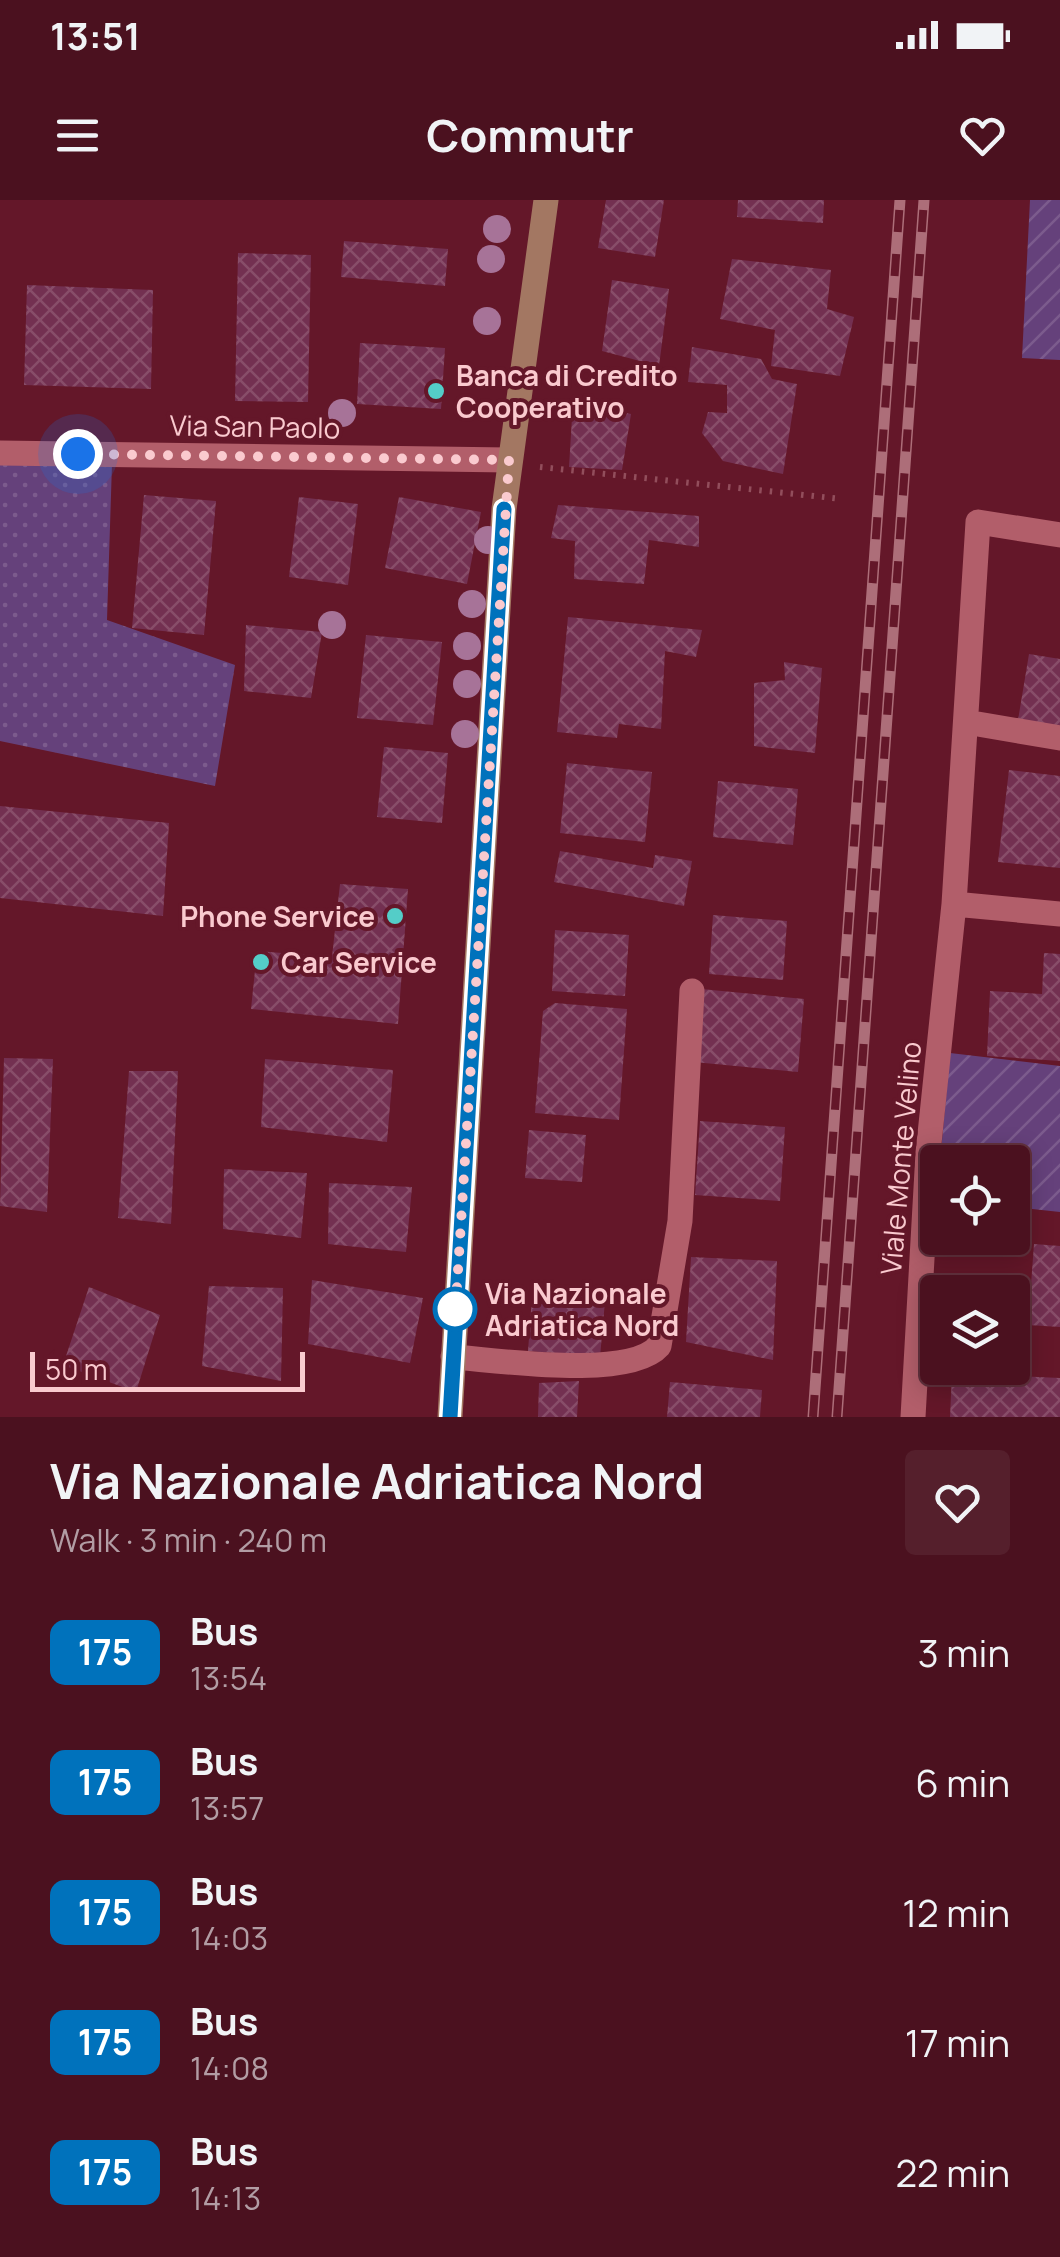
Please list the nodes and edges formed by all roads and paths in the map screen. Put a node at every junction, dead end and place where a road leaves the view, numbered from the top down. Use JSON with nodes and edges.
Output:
{"nodes":[{"id":1,"x":546,"y":200,"type":"edge"},
{"id":2,"x":0,"y":453,"type":"edge"},
{"id":3,"x":509,"y":460,"type":"junction"},
{"id":4,"x":842,"y":499,"type":"dead end"},
{"id":5,"x":1060,"y":535,"type":"edge"},
{"id":6,"x":966,"y":722,"type":"junction"},
{"id":7,"x":1060,"y":738,"type":"edge"},
{"id":8,"x":954,"y":904,"type":"junction"},
{"id":9,"x":1060,"y":914,"type":"edge"},
{"id":10,"x":692,"y":991,"type":"dead end"},
{"id":11,"x":453,"y":1357,"type":"junction"},
{"id":12,"x":450,"y":1417,"type":"edge"},
{"id":13,"x":913,"y":1417,"type":"edge"}],
"edges":[{"from":1,"to":3,"type":"main road"},
{"from":2,"to":3,"type":"street","name":"Via San Paolo"},
{"from":3,"to":4,"type":"path"},
{"from":3,"to":11,"type":"main road"},
{"from":5,"to":6,"type":"street","name":"Viale Monte Velino"},
{"from":6,"to":7,"type":"street"},
{"from":6,"to":8,"type":"street","name":"Viale Monte Velino"},
{"from":8,"to":9,"type":"street"},
{"from":8,"to":13,"type":"street","name":"Viale Monte Velino"},
{"from":10,"to":11,"type":"street"},
{"from":11,"to":12,"type":"main road"}]}
